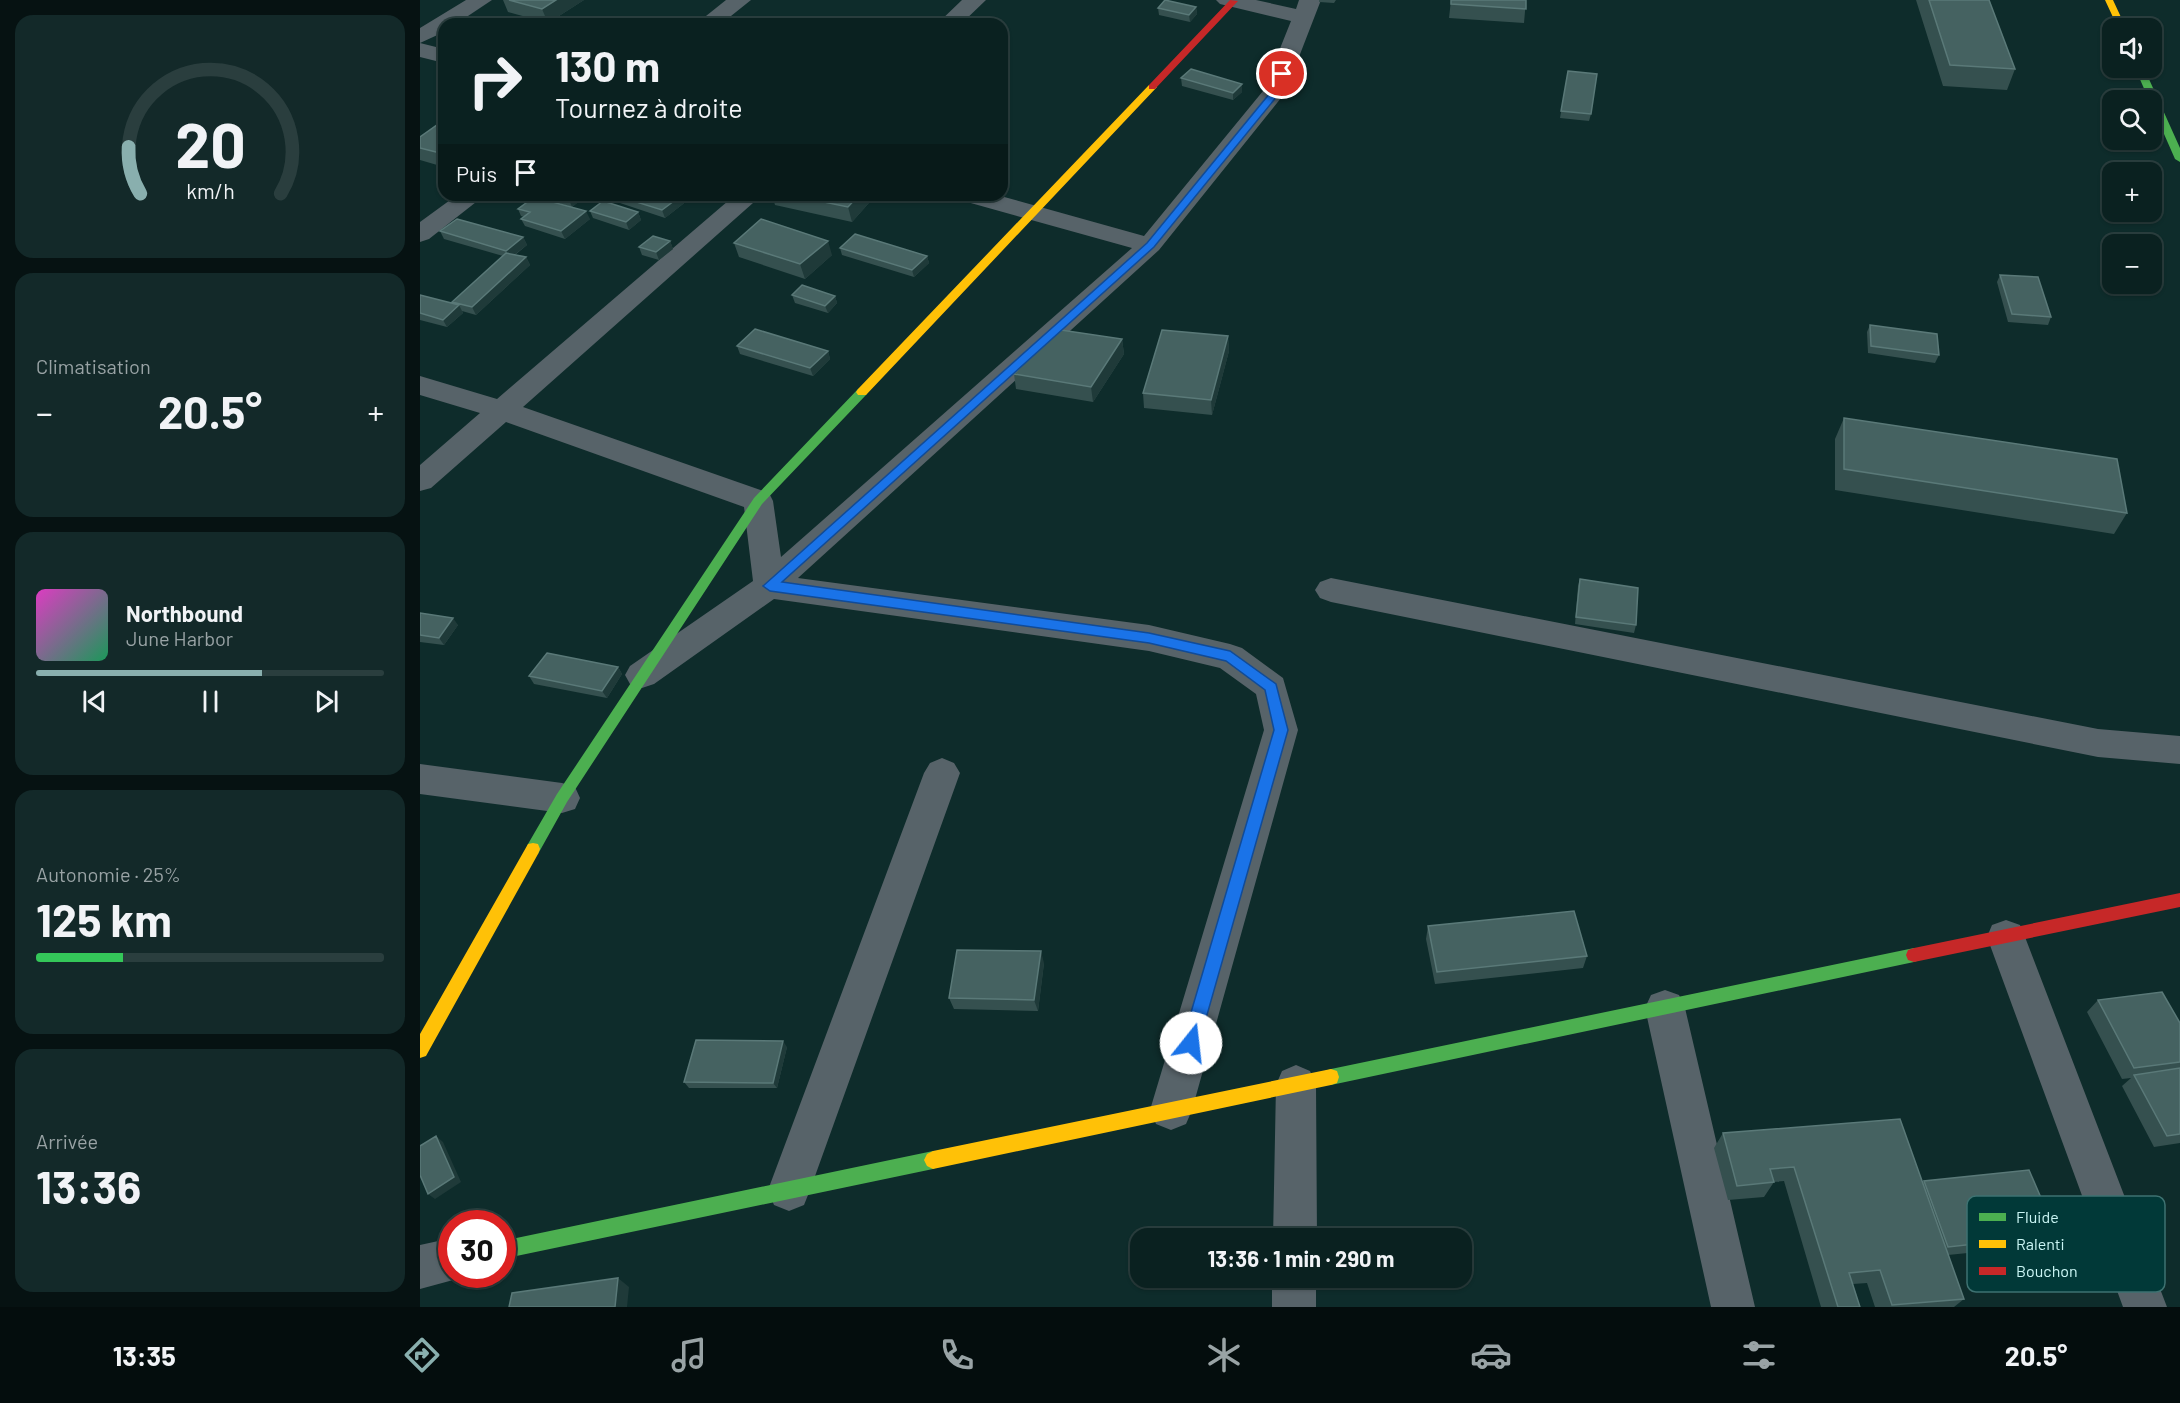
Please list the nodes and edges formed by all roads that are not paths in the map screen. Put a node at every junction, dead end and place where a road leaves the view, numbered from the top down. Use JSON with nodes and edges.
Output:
{"nodes":[{"id":1,"x":481,"y":0,"type":"edge"},
{"id":2,"x":740,"y":0,"type":"edge"},
{"id":3,"x":975,"y":0,"type":"edge"},
{"id":4,"x":2109,"y":0,"type":"edge"},
{"id":5,"x":1230,"y":1,"type":"edge"},
{"id":6,"x":1307,"y":8,"type":"edge"},
{"id":7,"x":450,"y":18,"type":"edge"},
{"id":8,"x":715,"y":18,"type":"edge"},
{"id":9,"x":955,"y":18,"type":"edge"},
{"id":10,"x":2117,"y":18,"type":"edge"},
{"id":11,"x":438,"y":25,"type":"edge"},
{"id":12,"x":420,"y":36,"type":"edge"},
{"id":13,"x":420,"y":50,"type":"edge"},
{"id":14,"x":438,"y":54,"type":"edge"},
{"id":15,"x":2144,"y":78,"type":"edge"},
{"id":16,"x":2180,"y":159,"type":"edge"},
{"id":17,"x":465,"y":201,"type":"edge"},
{"id":18,"x":743,"y":201,"type":"edge"},
{"id":19,"x":991,"y":201,"type":"edge"},
{"id":20,"x":1032,"y":212,"type":"junction"},
{"id":21,"x":420,"y":234,"type":"edge"},
{"id":22,"x":1150,"y":245,"type":"junction"},
{"id":23,"x":420,"y":385,"type":"edge"},
{"id":24,"x":502,"y":410,"type":"junction"},
{"id":25,"x":420,"y":481,"type":"edge"},
{"id":26,"x":758,"y":501,"type":"junction"},
{"id":27,"x":770,"y":586,"type":"junction"},
{"id":28,"x":1331,"y":590,"type":"dead end"},
{"id":29,"x":642,"y":675,"type":"junction"},
{"id":30,"x":2180,"y":750,"type":"edge"},
{"id":31,"x":942,"y":773,"type":"dead end"},
{"id":32,"x":420,"y":779,"type":"edge"},
{"id":33,"x":562,"y":798,"type":"junction"},
{"id":34,"x":2180,"y":900,"type":"edge"},
{"id":35,"x":2007,"y":937,"type":"junction"},
{"id":36,"x":1665,"y":1008,"type":"junction"},
{"id":37,"x":420,"y":1050,"type":"edge"},
{"id":38,"x":1296,"y":1084,"type":"junction"},
{"id":39,"x":1171,"y":1110,"type":"junction"},
{"id":40,"x":789,"y":1190,"type":"junction"},
{"id":41,"x":2104,"y":1196,"type":"edge"},
{"id":42,"x":1295,"y":1228,"type":"edge"},
{"id":43,"x":516,"y":1247,"type":"edge"},
{"id":44,"x":438,"y":1263,"type":"edge"},
{"id":45,"x":420,"y":1267,"type":"edge"},
{"id":46,"x":1294,"y":1288,"type":"edge"},
{"id":47,"x":2139,"y":1292,"type":"edge"},
{"id":48,"x":1294,"y":1307,"type":"edge"},
{"id":49,"x":1733,"y":1307,"type":"edge"},
{"id":50,"x":2145,"y":1307,"type":"edge"}],
"edges":[{"from":1,"to":7,"type":"street"},
{"from":2,"to":8,"type":"street"},
{"from":3,"to":9,"type":"street"},
{"from":4,"to":10,"type":"main road"},
{"from":5,"to":6,"type":"street"},
{"from":5,"to":20,"type":"main road"},
{"from":6,"to":22,"type":"street"},
{"from":11,"to":12,"type":"street"},
{"from":13,"to":14,"type":"street"},
{"from":15,"to":16,"type":"main road"},
{"from":17,"to":21,"type":"street"},
{"from":18,"to":24,"type":"street"},
{"from":19,"to":20,"type":"street"},
{"from":20,"to":22,"type":"street"},
{"from":20,"to":26,"type":"main road"},
{"from":22,"to":27,"type":"street"},
{"from":23,"to":24,"type":"street"},
{"from":24,"to":25,"type":"street"},
{"from":24,"to":26,"type":"street"},
{"from":26,"to":27,"type":"street"},
{"from":26,"to":29,"type":"main road"},
{"from":27,"to":29,"type":"street"},
{"from":27,"to":39,"type":"street"},
{"from":28,"to":30,"type":"street"},
{"from":29,"to":33,"type":"main road"},
{"from":31,"to":40,"type":"street"},
{"from":32,"to":33,"type":"street"},
{"from":33,"to":37,"type":"main road"},
{"from":34,"to":35,"type":"main road"},
{"from":35,"to":36,"type":"main road"},
{"from":35,"to":41,"type":"street"},
{"from":36,"to":38,"type":"main road"},
{"from":36,"to":49,"type":"street"},
{"from":38,"to":39,"type":"main road"},
{"from":38,"to":42,"type":"street"},
{"from":39,"to":40,"type":"main road"},
{"from":40,"to":43,"type":"main road"},
{"from":44,"to":45,"type":"street"},
{"from":46,"to":48,"type":"street"},
{"from":47,"to":50,"type":"street"}]}
